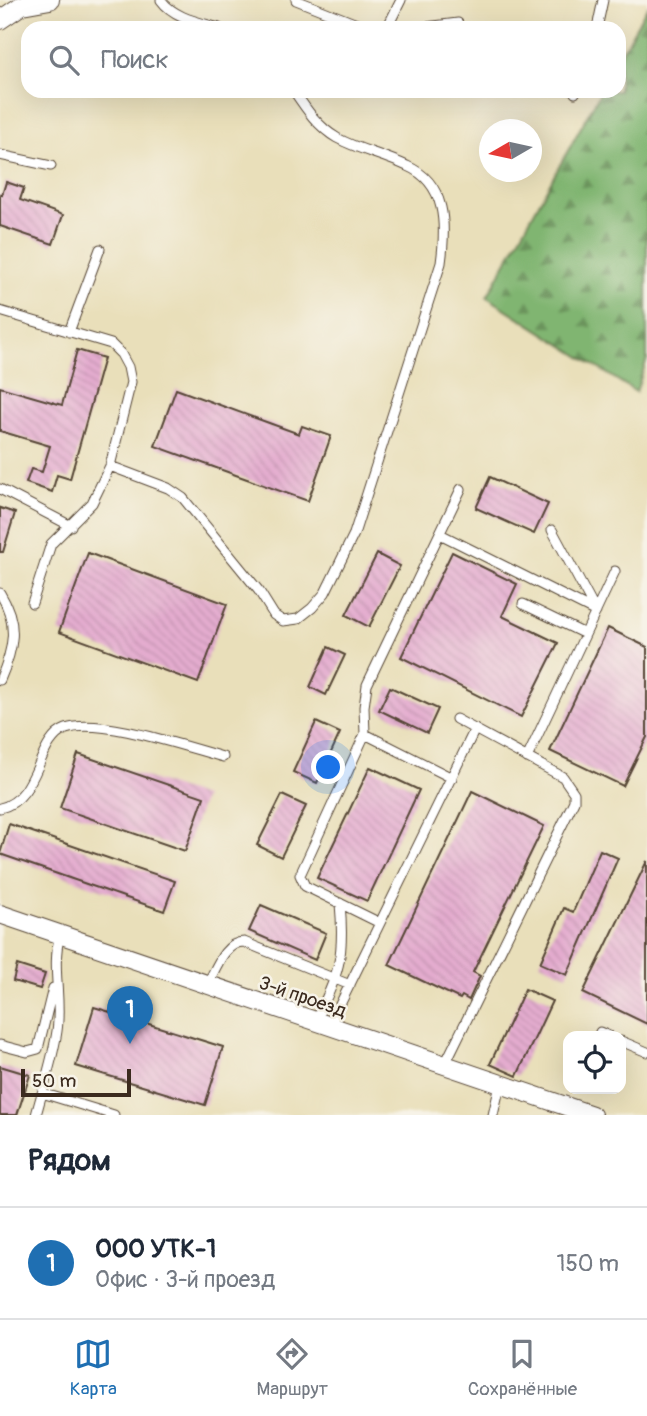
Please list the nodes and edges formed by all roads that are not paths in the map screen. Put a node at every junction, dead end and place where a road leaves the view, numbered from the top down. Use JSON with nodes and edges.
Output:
{"nodes":[{"id":1,"x":50,"y":0,"type":"edge"},
{"id":2,"x":161,"y":0,"type":"edge"},
{"id":3,"x":296,"y":0,"type":"edge"},
{"id":4,"x":401,"y":0,"type":"edge"},
{"id":5,"x":603,"y":0,"type":"edge"},
{"id":6,"x":0,"y":20,"type":"edge"},
{"id":7,"x":196,"y":21,"type":"edge"},
{"id":8,"x":350,"y":21,"type":"edge"},
{"id":9,"x":390,"y":21,"type":"edge"},
{"id":10,"x":598,"y":21,"type":"edge"},
{"id":11,"x":299,"y":98,"type":"edge"},
{"id":12,"x":0,"y":155,"type":"edge"},
{"id":13,"x":51,"y":166,"type":"dead end"},
{"id":14,"x":100,"y":249,"type":"dead end"},
{"id":15,"x":0,"y":311,"type":"edge"},
{"id":16,"x":69,"y":332,"type":"junction"},
{"id":17,"x":110,"y":466,"type":"junction"},
{"id":18,"x":0,"y":489,"type":"edge"},
{"id":19,"x":461,"y":489,"type":"dead end"},
{"id":20,"x":71,"y":526,"type":"junction"},
{"id":21,"x":552,"y":530,"type":"dead end"},
{"id":22,"x":439,"y":534,"type":"junction"},
{"id":23,"x":615,"y":571,"type":"dead end"},
{"id":24,"x":0,"y":593,"type":"edge"},
{"id":25,"x":32,"y":603,"type":"dead end"},
{"id":26,"x":523,"y":604,"type":"dead end"},
{"id":27,"x":596,"y":612,"type":"junction"},
{"id":28,"x":585,"y":634,"type":"junction"},
{"id":29,"x":0,"y":680,"type":"edge"},
{"id":30,"x":456,"y":719,"type":"dead end"},
{"id":31,"x":475,"y":729,"type":"junction"},
{"id":32,"x":365,"y":734,"type":"junction"},
{"id":33,"x":223,"y":757,"type":"dead end"},
{"id":34,"x":527,"y":758,"type":"junction"},
{"id":35,"x":452,"y":778,"type":"junction"},
{"id":36,"x":0,"y":808,"type":"edge"},
{"id":37,"x":340,"y":903,"type":"junction"},
{"id":38,"x":0,"y":914,"type":"edge"},
{"id":39,"x":380,"y":923,"type":"junction"},
{"id":40,"x":60,"y":934,"type":"junction"},
{"id":41,"x":55,"y":975,"type":"junction"},
{"id":42,"x":335,"y":979,"type":"junction"},
{"id":43,"x":207,"y":985,"type":"junction"},
{"id":44,"x":350,"y":985,"type":"junction"},
{"id":45,"x":322,"y":1024,"type":"junction"},
{"id":46,"x":626,"y":1043,"type":"edge"},
{"id":47,"x":0,"y":1045,"type":"edge"},
{"id":48,"x":647,"y":1052,"type":"edge"},
{"id":49,"x":444,"y":1066,"type":"junction"},
{"id":50,"x":500,"y":1085,"type":"junction"},
{"id":51,"x":42,"y":1093,"type":"junction"},
{"id":52,"x":36,"y":1115,"type":"edge"},
{"id":53,"x":114,"y":1115,"type":"edge"},
{"id":54,"x":493,"y":1115,"type":"edge"},
{"id":55,"x":592,"y":1115,"type":"edge"}],
"edges":[{"from":1,"to":6,"type":"street"},
{"from":2,"to":7,"type":"lane"},
{"from":3,"to":8,"type":"lane"},
{"from":4,"to":9,"type":"lane"},
{"from":5,"to":10,"type":"lane"},
{"from":11,"to":17,"type":"lane"},
{"from":12,"to":13,"type":"lane"},
{"from":14,"to":16,"type":"lane"},
{"from":15,"to":16,"type":"lane"},
{"from":16,"to":17,"type":"lane"},
{"from":17,"to":20,"type":"lane"},
{"from":18,"to":20,"type":"lane"},
{"from":19,"to":22,"type":"lane"},
{"from":20,"to":25,"type":"lane"},
{"from":21,"to":27,"type":"lane"},
{"from":22,"to":27,"type":"lane"},
{"from":22,"to":32,"type":"lane"},
{"from":23,"to":27,"type":"lane"},
{"from":24,"to":29,"type":"lane"},
{"from":26,"to":28,"type":"lane"},
{"from":27,"to":28,"type":"lane"},
{"from":28,"to":34,"type":"lane"},
{"from":30,"to":31,"type":"lane"},
{"from":31,"to":34,"type":"lane"},
{"from":31,"to":35,"type":"lane"},
{"from":32,"to":35,"type":"lane"},
{"from":32,"to":37,"type":"lane"},
{"from":33,"to":36,"type":"lane"},
{"from":34,"to":49,"type":"lane"},
{"from":35,"to":39,"type":"lane"},
{"from":37,"to":39,"type":"lane"},
{"from":37,"to":42,"type":"lane"},
{"from":38,"to":40,"type":"street","name":"3-й проезд"},
{"from":39,"to":44,"type":"lane"},
{"from":40,"to":41,"type":"lane"},
{"from":40,"to":43,"type":"street","name":"3-й проезд"},
{"from":41,"to":47,"type":"lane"},
{"from":41,"to":51,"type":"lane"},
{"from":42,"to":43,"type":"lane"},
{"from":42,"to":44,"type":"lane"},
{"from":42,"to":45,"type":"lane"},
{"from":43,"to":45,"type":"street","name":"3-й проезд"},
{"from":44,"to":45,"type":"lane"},
{"from":45,"to":49,"type":"street","name":"3-й проезд"},
{"from":46,"to":48,"type":"lane"},
{"from":49,"to":50,"type":"street","name":"3-й проезд"},
{"from":50,"to":54,"type":"lane"},
{"from":50,"to":55,"type":"street","name":"3-й проезд"},
{"from":51,"to":52,"type":"lane"},
{"from":51,"to":53,"type":"lane"}]}
